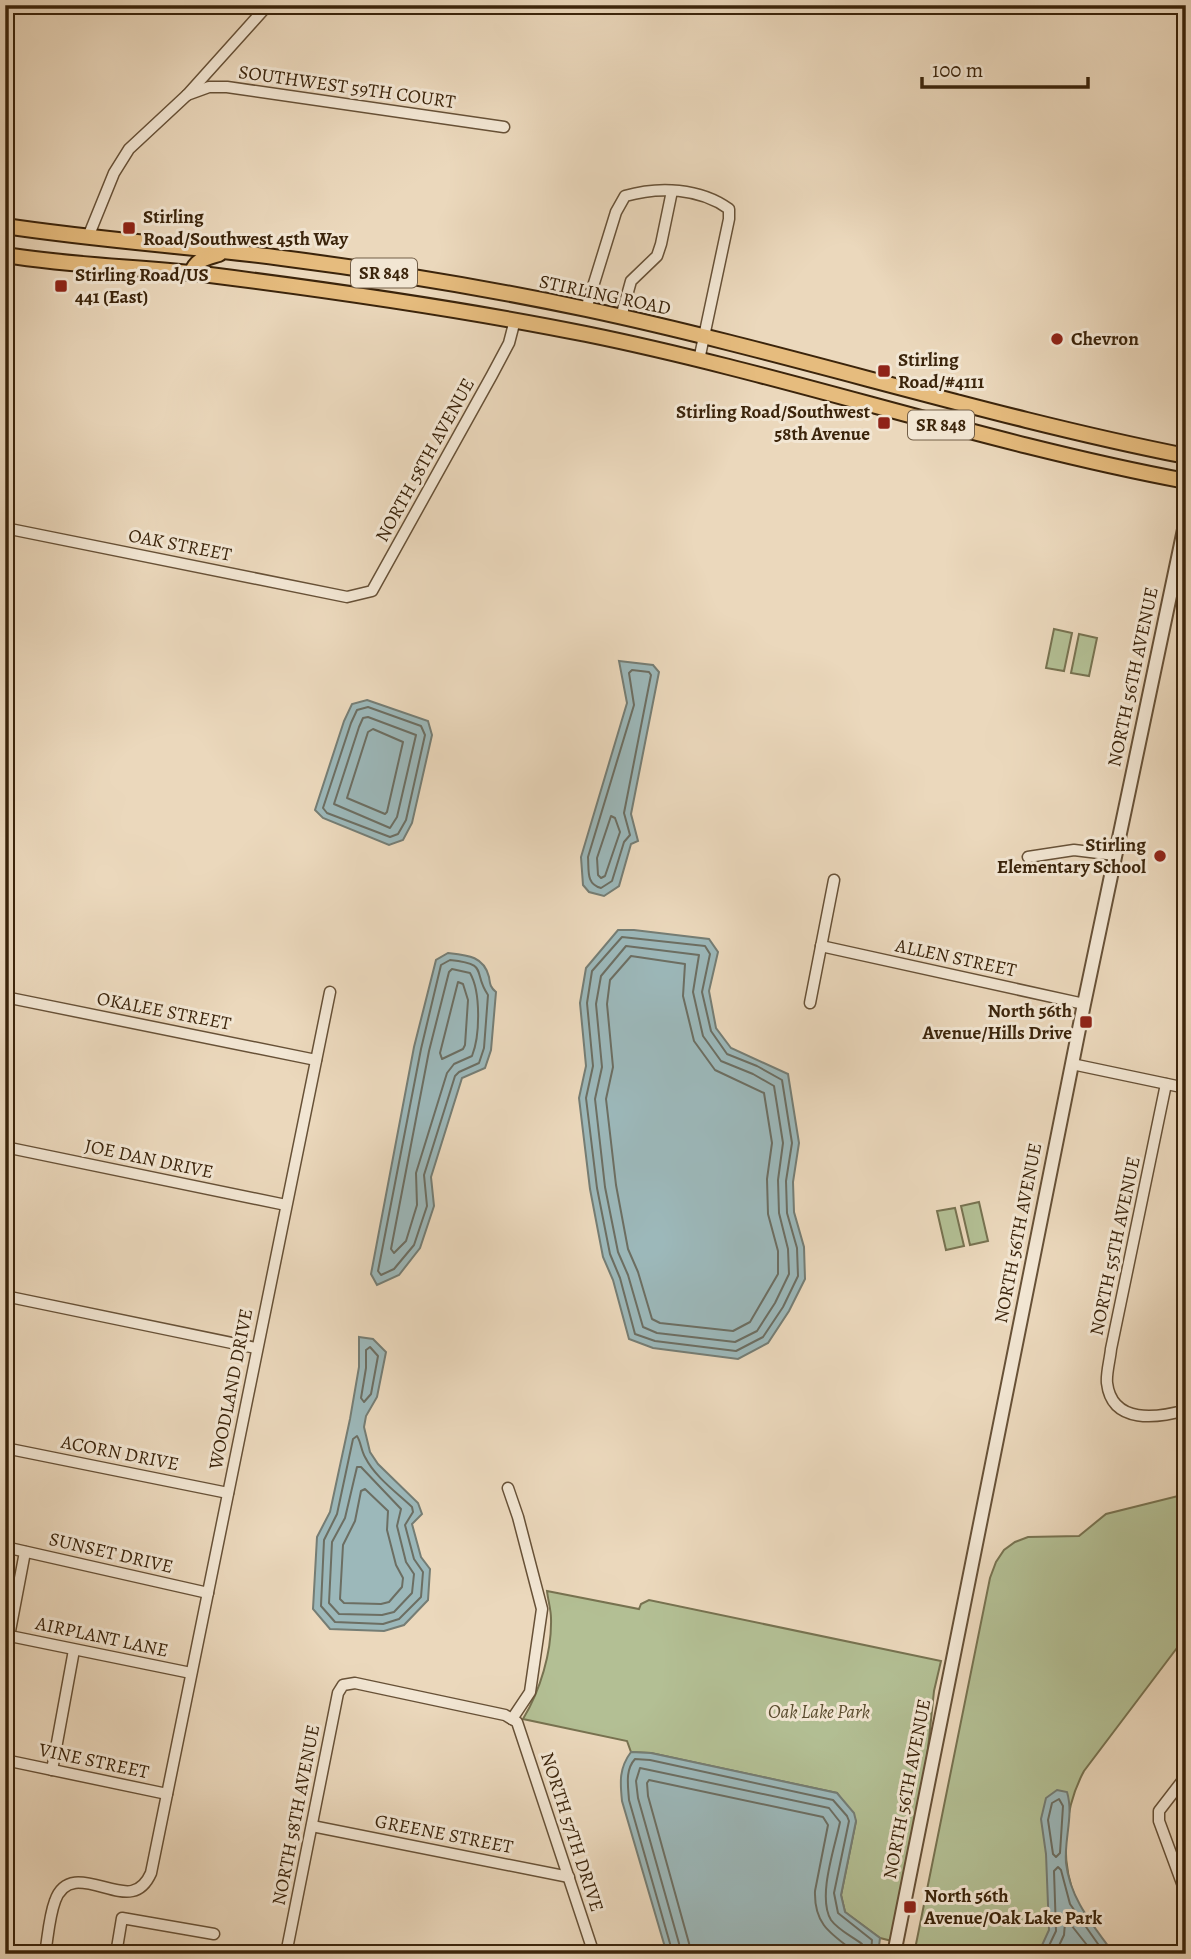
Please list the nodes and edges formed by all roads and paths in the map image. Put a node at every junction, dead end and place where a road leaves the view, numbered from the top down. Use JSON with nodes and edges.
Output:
{"nodes":[{"id":1,"x":268,"y":5,"type":"edge"},
{"id":2,"x":187,"y":95,"type":"junction"},
{"id":3,"x":504,"y":127,"type":"dead end"},
{"id":4,"x":672,"y":191,"type":"junction"},
{"id":5,"x":5,"y":226,"type":"edge"},
{"id":6,"x":88,"y":237,"type":"junction"},
{"id":7,"x":227,"y":251,"type":"junction"},
{"id":8,"x":5,"y":255,"type":"edge"},
{"id":9,"x":191,"y":274,"type":"junction"},
{"id":10,"x":586,"y":309,"type":"junction"},
{"id":11,"x":621,"y":317,"type":"junction"},
{"id":12,"x":515,"y":320,"type":"junction"},
{"id":13,"x":704,"y":336,"type":"junction"},
{"id":14,"x":699,"y":360,"type":"junction"},
{"id":15,"x":1186,"y":456,"type":"edge"},
{"id":16,"x":1186,"y":481,"type":"edge"},
{"id":17,"x":1186,"y":520,"type":"edge"},
{"id":18,"x":5,"y":528,"type":"edge"},
{"id":19,"x":347,"y":597,"type":"joint"},
{"id":20,"x":1115,"y":855,"type":"junction"},
{"id":21,"x":1028,"y":857,"type":"dead end"},
{"id":22,"x":834,"y":880,"type":"dead end"},
{"id":23,"x":821,"y":946,"type":"junction"},
{"id":24,"x":330,"y":992,"type":"dead end"},
{"id":25,"x":5,"y":997,"type":"edge"},
{"id":26,"x":810,"y":1003,"type":"dead end"},
{"id":27,"x":1084,"y":1004,"type":"junction"},
{"id":28,"x":316,"y":1060,"type":"junction"},
{"id":29,"x":1072,"y":1065,"type":"junction"},
{"id":30,"x":1166,"y":1084,"type":"junction"},
{"id":31,"x":1186,"y":1088,"type":"edge"},
{"id":32,"x":5,"y":1147,"type":"edge"},
{"id":33,"x":286,"y":1205,"type":"junction"},
{"id":34,"x":5,"y":1296,"type":"edge"},
{"id":35,"x":256,"y":1348,"type":"junction"},
{"id":36,"x":1186,"y":1410,"type":"edge"},
{"id":37,"x":5,"y":1448,"type":"edge"},
{"id":38,"x":508,"y":1488,"type":"dead end"},
{"id":39,"x":228,"y":1493,"type":"junction"},
{"id":40,"x":5,"y":1548,"type":"edge"},
{"id":41,"x":25,"y":1552,"type":"junction"},
{"id":42,"x":208,"y":1592,"type":"junction"},
{"id":43,"x":7,"y":1636,"type":"edge"},
{"id":44,"x":74,"y":1650,"type":"junction"},
{"id":45,"x":191,"y":1673,"type":"junction"},
{"id":46,"x":514,"y":1720,"type":"junction"},
{"id":47,"x":5,"y":1760,"type":"edge"},
{"id":48,"x":51,"y":1770,"type":"junction"},
{"id":49,"x":1186,"y":1776,"type":"edge"},
{"id":50,"x":167,"y":1794,"type":"junction"},
{"id":51,"x":312,"y":1826,"type":"junction"},
{"id":52,"x":569,"y":1877,"type":"junction"},
{"id":53,"x":1186,"y":1894,"type":"edge"},
{"id":54,"x":214,"y":1934,"type":"dead end"},
{"id":55,"x":44,"y":1954,"type":"edge"},
{"id":56,"x":116,"y":1954,"type":"edge"},
{"id":57,"x":286,"y":1954,"type":"edge"},
{"id":58,"x":594,"y":1954,"type":"edge"},
{"id":59,"x":894,"y":1954,"type":"edge"}],
"edges":[{"from":1,"to":2,"type":"street"},
{"from":2,"to":3,"type":"street","name":"SOUTHWEST 59TH COURT"},
{"from":2,"to":6,"type":"street"},
{"from":4,"to":10,"type":"street"},
{"from":4,"to":11,"type":"street"},
{"from":4,"to":13,"type":"street"},
{"from":5,"to":6,"type":"main road","name":"STIRLING ROAD","number":"SR 848"},
{"from":6,"to":7,"type":"main road","name":"STIRLING ROAD","number":"SR 848"},
{"from":7,"to":9,"type":"main road"},
{"from":7,"to":10,"type":"main road","name":"STIRLING ROAD","number":"SR 848"},
{"from":8,"to":9,"type":"main road","number":"SR 848"},
{"from":9,"to":12,"type":"main road","number":"SR 848"},
{"from":10,"to":11,"type":"main road","name":"STIRLING ROAD","number":"SR 848"},
{"from":11,"to":13,"type":"main road","name":"STIRLING ROAD","number":"SR 848"},
{"from":12,"to":14,"type":"main road","number":"SR 848"},
{"from":12,"to":19,"type":"street","name":"NORTH 58TH AVENUE"},
{"from":13,"to":14,"type":"street"},
{"from":13,"to":15,"type":"main road","name":"STIRLING ROAD","number":"SR 848"},
{"from":14,"to":16,"type":"main road","number":"SR 848"},
{"from":17,"to":20,"type":"street","name":"NORTH 56TH AVENUE"},
{"from":18,"to":19,"type":"street","name":"OAK STREET"},
{"from":20,"to":21,"type":"street"},
{"from":20,"to":27,"type":"street","name":"NORTH 56TH AVENUE"},
{"from":22,"to":23,"type":"street"},
{"from":23,"to":26,"type":"street"},
{"from":23,"to":27,"type":"street","name":"ALLEN STREET"},
{"from":24,"to":28,"type":"street","name":"WOODLAND DRIVE"},
{"from":25,"to":28,"type":"street","name":"OKALEE STREET"},
{"from":27,"to":29,"type":"street","name":"NORTH 56TH AVENUE"},
{"from":28,"to":33,"type":"street","name":"WOODLAND DRIVE"},
{"from":29,"to":30,"type":"street"},
{"from":29,"to":59,"type":"street","name":"NORTH 56TH AVENUE"},
{"from":30,"to":31,"type":"street"},
{"from":30,"to":36,"type":"street","name":"NORTH 55TH AVENUE"},
{"from":32,"to":33,"type":"street","name":"JOE DAN DRIVE"},
{"from":33,"to":35,"type":"street","name":"WOODLAND DRIVE"},
{"from":34,"to":35,"type":"street"},
{"from":35,"to":39,"type":"street","name":"WOODLAND DRIVE"},
{"from":37,"to":39,"type":"street","name":"ACORN DRIVE"},
{"from":38,"to":46,"type":"street"},
{"from":39,"to":42,"type":"street","name":"WOODLAND DRIVE"},
{"from":40,"to":41,"type":"street","name":"SUNSET DRIVE"},
{"from":41,"to":42,"type":"street","name":"SUNSET DRIVE"},
{"from":41,"to":43,"type":"street"},
{"from":42,"to":45,"type":"street","name":"WOODLAND DRIVE"},
{"from":43,"to":44,"type":"street","name":"AIRPLANT LANE"},
{"from":44,"to":45,"type":"street","name":"AIRPLANT LANE"},
{"from":44,"to":48,"type":"street"},
{"from":45,"to":50,"type":"street","name":"WOODLAND DRIVE"},
{"from":46,"to":51,"type":"street","name":"NORTH 58TH AVENUE"},
{"from":46,"to":52,"type":"street","name":"NORTH 57TH DRIVE"},
{"from":47,"to":48,"type":"street","name":"VINE STREET"},
{"from":48,"to":50,"type":"street","name":"VINE STREET"},
{"from":49,"to":53,"type":"street"},
{"from":50,"to":55,"type":"street","name":"VINE STREET"},
{"from":51,"to":52,"type":"street","name":"GREENE STREET"},
{"from":51,"to":57,"type":"street","name":"NORTH 58TH AVENUE"},
{"from":52,"to":58,"type":"street","name":"NORTH 57TH DRIVE"},
{"from":54,"to":56,"type":"street"}]}
